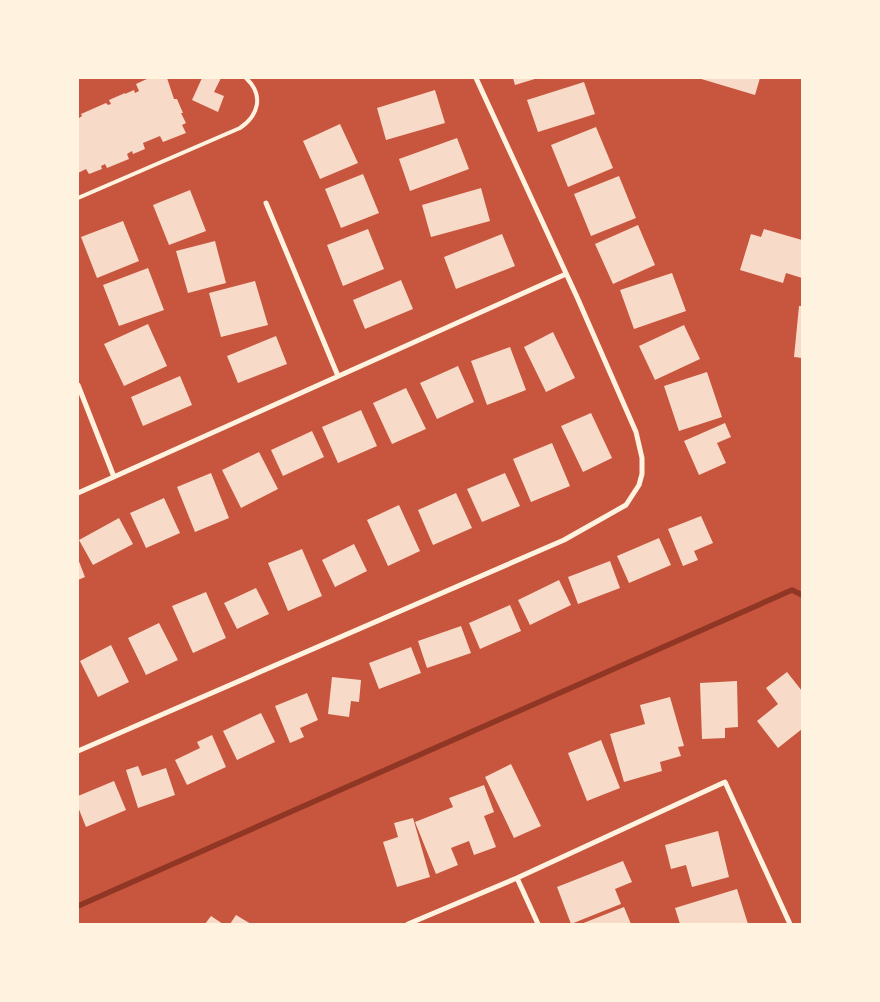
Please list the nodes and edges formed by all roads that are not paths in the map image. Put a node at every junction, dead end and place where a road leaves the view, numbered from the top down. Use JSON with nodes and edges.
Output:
{"nodes":[{"id":1,"x":246,"y":78,"type":"edge"},
{"id":2,"x":476,"y":78,"type":"edge"},
{"id":3,"x":78,"y":198,"type":"edge"},
{"id":4,"x":266,"y":203,"type":"dead end"},
{"id":5,"x":566,"y":274,"type":"junction"},
{"id":6,"x":338,"y":376,"type":"junction"},
{"id":7,"x":78,"y":385,"type":"edge"},
{"id":8,"x":114,"y":477,"type":"junction"},
{"id":9,"x":78,"y":493,"type":"edge"},
{"id":10,"x":78,"y":751,"type":"edge"},
{"id":11,"x":517,"y":878,"type":"junction"},
{"id":12,"x":408,"y":924,"type":"edge"},
{"id":13,"x":538,"y":924,"type":"edge"},
{"id":14,"x":790,"y":924,"type":"edge"}],
"edges":[{"from":1,"to":3,"type":"lane"},
{"from":2,"to":5,"type":"street"},
{"from":4,"to":6,"type":"street"},
{"from":5,"to":6,"type":"street"},
{"from":5,"to":10,"type":"street"},
{"from":6,"to":8,"type":"street"},
{"from":7,"to":8,"type":"street"},
{"from":8,"to":9,"type":"street"},
{"from":11,"to":12,"type":"street"},
{"from":11,"to":13,"type":"street"},
{"from":11,"to":14,"type":"street"}]}
